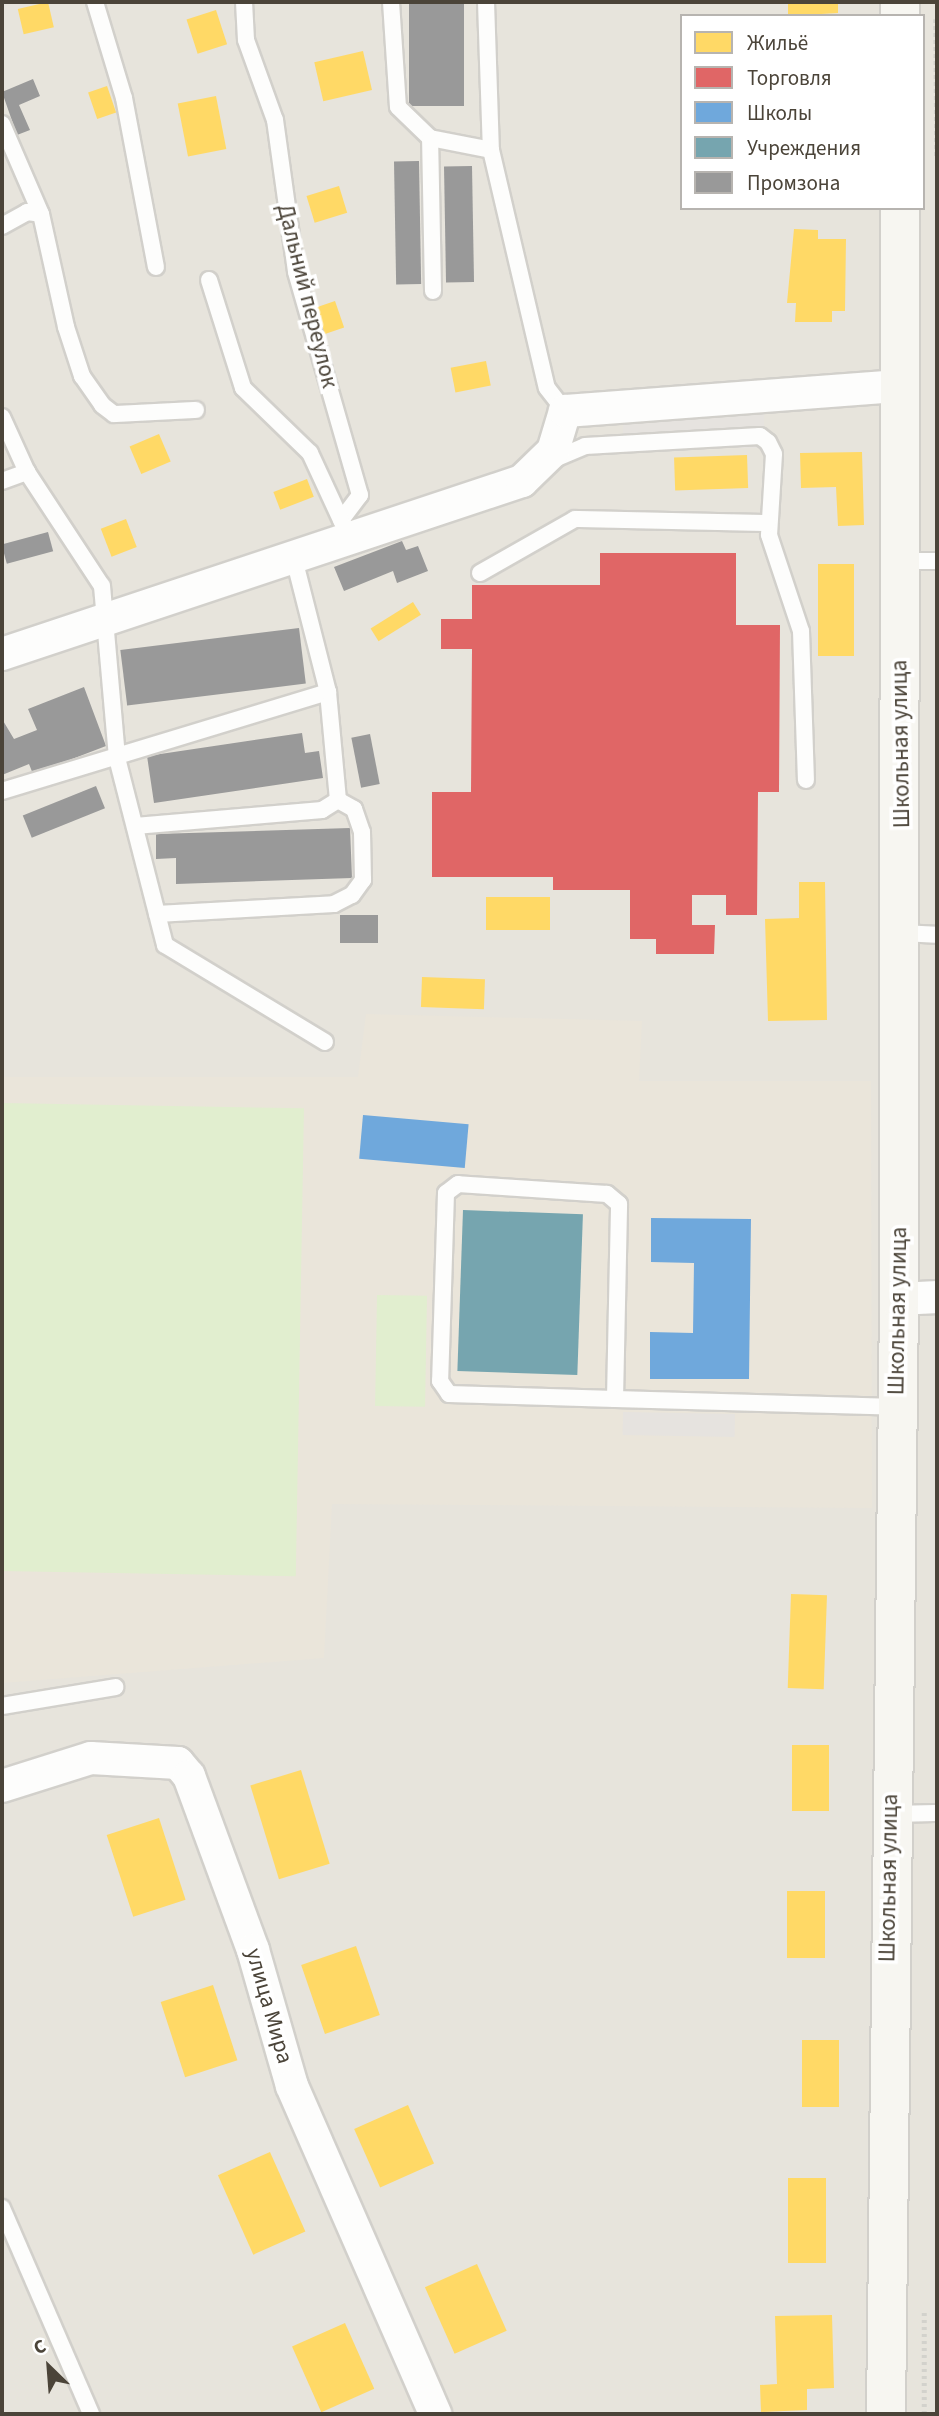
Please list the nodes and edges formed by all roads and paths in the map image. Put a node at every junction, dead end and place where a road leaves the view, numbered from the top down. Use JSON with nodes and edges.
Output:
{"nodes":[{"id":1,"x":95,"y":2,"type":"edge"},
{"id":2,"x":244,"y":2,"type":"edge"},
{"id":3,"x":391,"y":2,"type":"edge"},
{"id":4,"x":486,"y":2,"type":"edge"},
{"id":5,"x":900,"y":2,"type":"edge"},
{"id":6,"x":917,"y":14,"type":"edge"},
{"id":7,"x":925,"y":68,"type":"edge"},
{"id":8,"x":2,"y":124,"type":"edge"},
{"id":9,"x":430,"y":138,"type":"junction"},
{"id":10,"x":491,"y":150,"type":"junction"},
{"id":11,"x":937,"y":158,"type":"edge"},
{"id":12,"x":900,"y":210,"type":"edge"},
{"id":13,"x":41,"y":214,"type":"junction"},
{"id":14,"x":2,"y":226,"type":"edge"},
{"id":15,"x":156,"y":267,"type":"dead end"},
{"id":16,"x":209,"y":280,"type":"dead end"},
{"id":17,"x":433,"y":291,"type":"dead end"},
{"id":18,"x":900,"y":386,"type":"junction"},
{"id":19,"x":196,"y":410,"type":"dead end"},
{"id":20,"x":565,"y":411,"type":"junction"},
{"id":21,"x":2,"y":417,"type":"edge"},
{"id":22,"x":541,"y":465,"type":"junction"},
{"id":23,"x":27,"y":472,"type":"junction"},
{"id":24,"x":2,"y":481,"type":"edge"},
{"id":25,"x":768,"y":523,"type":"junction"},
{"id":26,"x":347,"y":531,"type":"junction"},
{"id":27,"x":294,"y":559,"type":"junction"},
{"id":28,"x":899,"y":561,"type":"junction"},
{"id":29,"x":937,"y":561,"type":"edge"},
{"id":30,"x":480,"y":573,"type":"dead end"},
{"id":31,"x":109,"y":616,"type":"junction"},
{"id":32,"x":2,"y":654,"type":"edge"},
{"id":33,"x":328,"y":692,"type":"junction"},
{"id":34,"x":117,"y":758,"type":"junction"},
{"id":35,"x":806,"y":780,"type":"dead end"},
{"id":36,"x":2,"y":791,"type":"edge"},
{"id":37,"x":338,"y":800,"type":"junction"},
{"id":38,"x":135,"y":826,"type":"junction"},
{"id":39,"x":157,"y":914,"type":"junction"},
{"id":40,"x":919,"y":934,"type":"edge"},
{"id":41,"x":325,"y":1042,"type":"dead end"},
{"id":42,"x":937,"y":1297,"type":"edge"},
{"id":43,"x":899,"y":1299,"type":"junction"},
{"id":44,"x":615,"y":1399,"type":"junction"},
{"id":45,"x":897,"y":1407,"type":"junction"},
{"id":46,"x":115,"y":1687,"type":"dead end"},
{"id":47,"x":2,"y":1706,"type":"edge"},
{"id":48,"x":2,"y":1786,"type":"edge"},
{"id":49,"x":937,"y":1813,"type":"edge"},
{"id":50,"x":890,"y":1814,"type":"junction"},
{"id":51,"x":2,"y":2208,"type":"edge"},
{"id":52,"x":91,"y":2414,"type":"edge"},
{"id":53,"x":435,"y":2414,"type":"edge"},
{"id":54,"x":886,"y":2414,"type":"edge"}],
"edges":[{"from":1,"to":15,"type":"lane"},
{"from":2,"to":26,"type":"lane","name":"Дальний переулок"},
{"from":3,"to":9,"type":"lane"},
{"from":4,"to":10,"type":"lane"},
{"from":5,"to":6,"type":"street"},
{"from":7,"to":11,"type":"path"},
{"from":8,"to":13,"type":"lane"},
{"from":9,"to":10,"type":"lane"},
{"from":9,"to":17,"type":"lane"},
{"from":10,"to":20,"type":"lane"},
{"from":12,"to":18,"type":"street","name":"Школьная улица"},
{"from":13,"to":14,"type":"lane"},
{"from":13,"to":19,"type":"lane"},
{"from":16,"to":26,"type":"lane"},
{"from":18,"to":20,"type":"street"},
{"from":18,"to":28,"type":"street","name":"Школьная улица"},
{"from":20,"to":22,"type":"street"},
{"from":21,"to":23,"type":"lane"},
{"from":22,"to":25,"type":"lane"},
{"from":22,"to":26,"type":"street"},
{"from":23,"to":24,"type":"lane"},
{"from":23,"to":31,"type":"lane"},
{"from":25,"to":30,"type":"lane"},
{"from":25,"to":35,"type":"lane"},
{"from":26,"to":27,"type":"street"},
{"from":27,"to":31,"type":"street"},
{"from":27,"to":33,"type":"lane"},
{"from":28,"to":29,"type":"lane"},
{"from":28,"to":40,"type":"street","name":"Школьная улица"},
{"from":31,"to":32,"type":"street"},
{"from":31,"to":34,"type":"lane"},
{"from":33,"to":34,"type":"lane"},
{"from":33,"to":37,"type":"lane"},
{"from":34,"to":36,"type":"lane"},
{"from":34,"to":38,"type":"lane"},
{"from":37,"to":38,"type":"lane"},
{"from":37,"to":39,"type":"lane"},
{"from":38,"to":39,"type":"lane"},
{"from":39,"to":41,"type":"lane"},
{"from":40,"to":43,"type":"street","name":"Школьная улица"},
{"from":42,"to":43,"type":"street"},
{"from":43,"to":45,"type":"street","name":"Школьная улица"},
{"from":44,"to":44,"type":"lane"},
{"from":44,"to":45,"type":"lane"},
{"from":45,"to":50,"type":"street","name":"Школьная улица"},
{"from":46,"to":47,"type":"lane"},
{"from":48,"to":53,"type":"street","name":"улица Мира"},
{"from":49,"to":50,"type":"lane"},
{"from":50,"to":54,"type":"street","name":"Школьная улица"},
{"from":51,"to":52,"type":"lane"}]}
